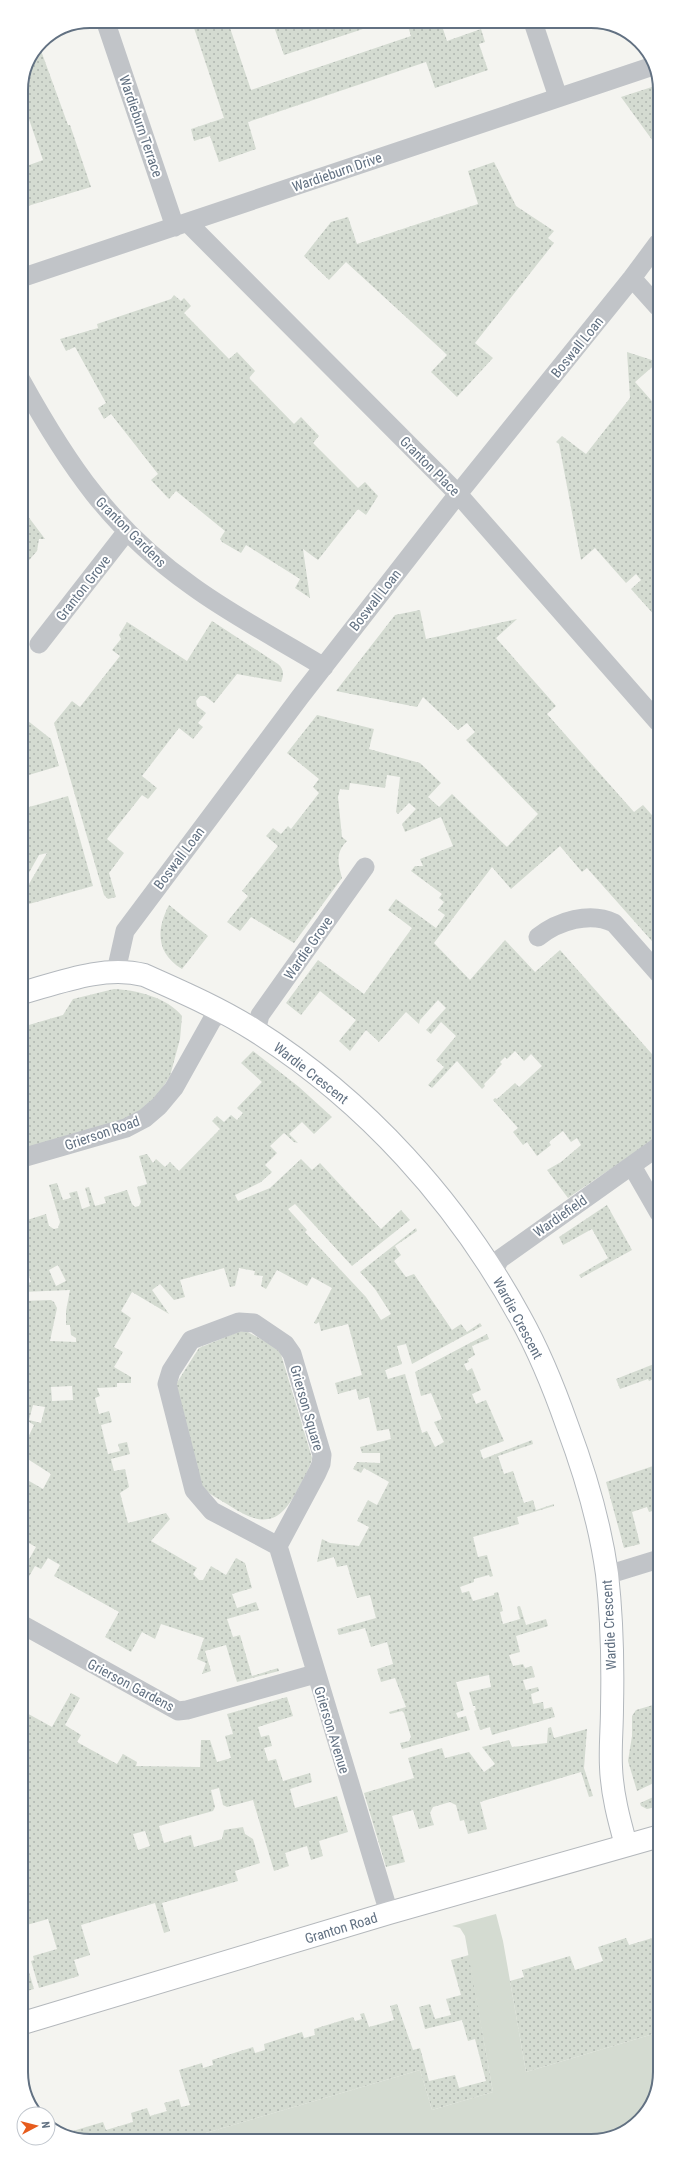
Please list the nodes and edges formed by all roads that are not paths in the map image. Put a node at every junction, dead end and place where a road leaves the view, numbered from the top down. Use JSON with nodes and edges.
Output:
{"nodes":[{"id":1,"x":108,"y":28,"type":"edge"},
{"id":2,"x":536,"y":28,"type":"edge"},
{"id":3,"x":649,"y":67,"type":"edge"},
{"id":4,"x":558,"y":97,"type":"junction"},
{"id":5,"x":182,"y":225,"type":"junction"},
{"id":6,"x":653,"y":250,"type":"edge"},
{"id":7,"x":28,"y":276,"type":"edge"},
{"id":8,"x":632,"y":278,"type":"junction"},
{"id":9,"x":653,"y":301,"type":"edge"},
{"id":10,"x":28,"y":392,"type":"edge"},
{"id":11,"x":458,"y":494,"type":"junction"},
{"id":12,"x":127,"y":531,"type":"junction"},
{"id":13,"x":39,"y":644,"type":"dead end"},
{"id":14,"x":324,"y":667,"type":"junction"},
{"id":15,"x":653,"y":716,"type":"edge"},
{"id":16,"x":365,"y":867,"type":"dead end"},
{"id":17,"x":538,"y":937,"type":"dead end"},
{"id":18,"x":653,"y":967,"type":"edge"},
{"id":19,"x":116,"y":971,"type":"junction"},
{"id":20,"x":28,"y":991,"type":"edge"},
{"id":21,"x":223,"y":1011,"type":"junction"},
{"id":22,"x":256,"y":1031,"type":"junction"},
{"id":23,"x":653,"y":1150,"type":"edge"},
{"id":24,"x":28,"y":1156,"type":"edge"},
{"id":25,"x":632,"y":1166,"type":"junction"},
{"id":26,"x":653,"y":1203,"type":"edge"},
{"id":27,"x":493,"y":1271,"type":"junction"},
{"id":28,"x":278,"y":1546,"type":"junction"},
{"id":29,"x":653,"y":1561,"type":"edge"},
{"id":30,"x":607,"y":1576,"type":"junction"},
{"id":31,"x":28,"y":1628,"type":"edge"},
{"id":32,"x":315,"y":1674,"type":"junction"},
{"id":33,"x":653,"y":1838,"type":"edge"},
{"id":34,"x":626,"y":1845,"type":"junction"},
{"id":35,"x":389,"y":1913,"type":"junction"},
{"id":36,"x":28,"y":2021,"type":"edge"}],
"edges":[{"from":1,"to":5,"type":"street","name":"Wardieburn Terrace"},
{"from":2,"to":4,"type":"street"},
{"from":3,"to":4,"type":"street","name":"Wardieburn Drive"},
{"from":4,"to":5,"type":"street","name":"Wardieburn Drive"},
{"from":5,"to":7,"type":"street","name":"Wardieburn Drive"},
{"from":5,"to":11,"type":"street","name":"Granton Place"},
{"from":6,"to":8,"type":"street","name":"Boswall Loan"},
{"from":8,"to":9,"type":"street"},
{"from":8,"to":11,"type":"street","name":"Boswall Loan"},
{"from":10,"to":12,"type":"street","name":"Granton Gardens"},
{"from":11,"to":14,"type":"street","name":"Boswall Loan"},
{"from":11,"to":15,"type":"street","name":"Granton Place"},
{"from":12,"to":13,"type":"street","name":"Granton Grove"},
{"from":12,"to":14,"type":"street","name":"Granton Gardens"},
{"from":14,"to":19,"type":"street","name":"Boswall Loan"},
{"from":16,"to":22,"type":"street","name":"Wardie Grove"},
{"from":17,"to":18,"type":"street"},
{"from":19,"to":20,"type":"street","name":"Wardie Crescent"},
{"from":19,"to":21,"type":"street","name":"Wardie Crescent"},
{"from":21,"to":22,"type":"street","name":"Wardie Crescent"},
{"from":21,"to":24,"type":"street","name":"Grierson Road"},
{"from":22,"to":27,"type":"street","name":"Wardie Crescent"},
{"from":23,"to":25,"type":"street","name":"Wardiefield"},
{"from":25,"to":26,"type":"street"},
{"from":25,"to":27,"type":"street","name":"Wardiefield"},
{"from":27,"to":30,"type":"street","name":"Wardie Crescent"},
{"from":28,"to":28,"type":"street","name":"Grierson Square"},
{"from":28,"to":32,"type":"street","name":"Grierson Avenue"},
{"from":29,"to":30,"type":"street"},
{"from":30,"to":34,"type":"street","name":"Wardie Crescent"},
{"from":31,"to":32,"type":"street","name":"Grierson Gardens"},
{"from":32,"to":35,"type":"street","name":"Grierson Avenue"},
{"from":33,"to":34,"type":"street","name":"Granton Road"},
{"from":34,"to":35,"type":"street","name":"Granton Road"},
{"from":35,"to":36,"type":"street","name":"Granton Road"}]}
